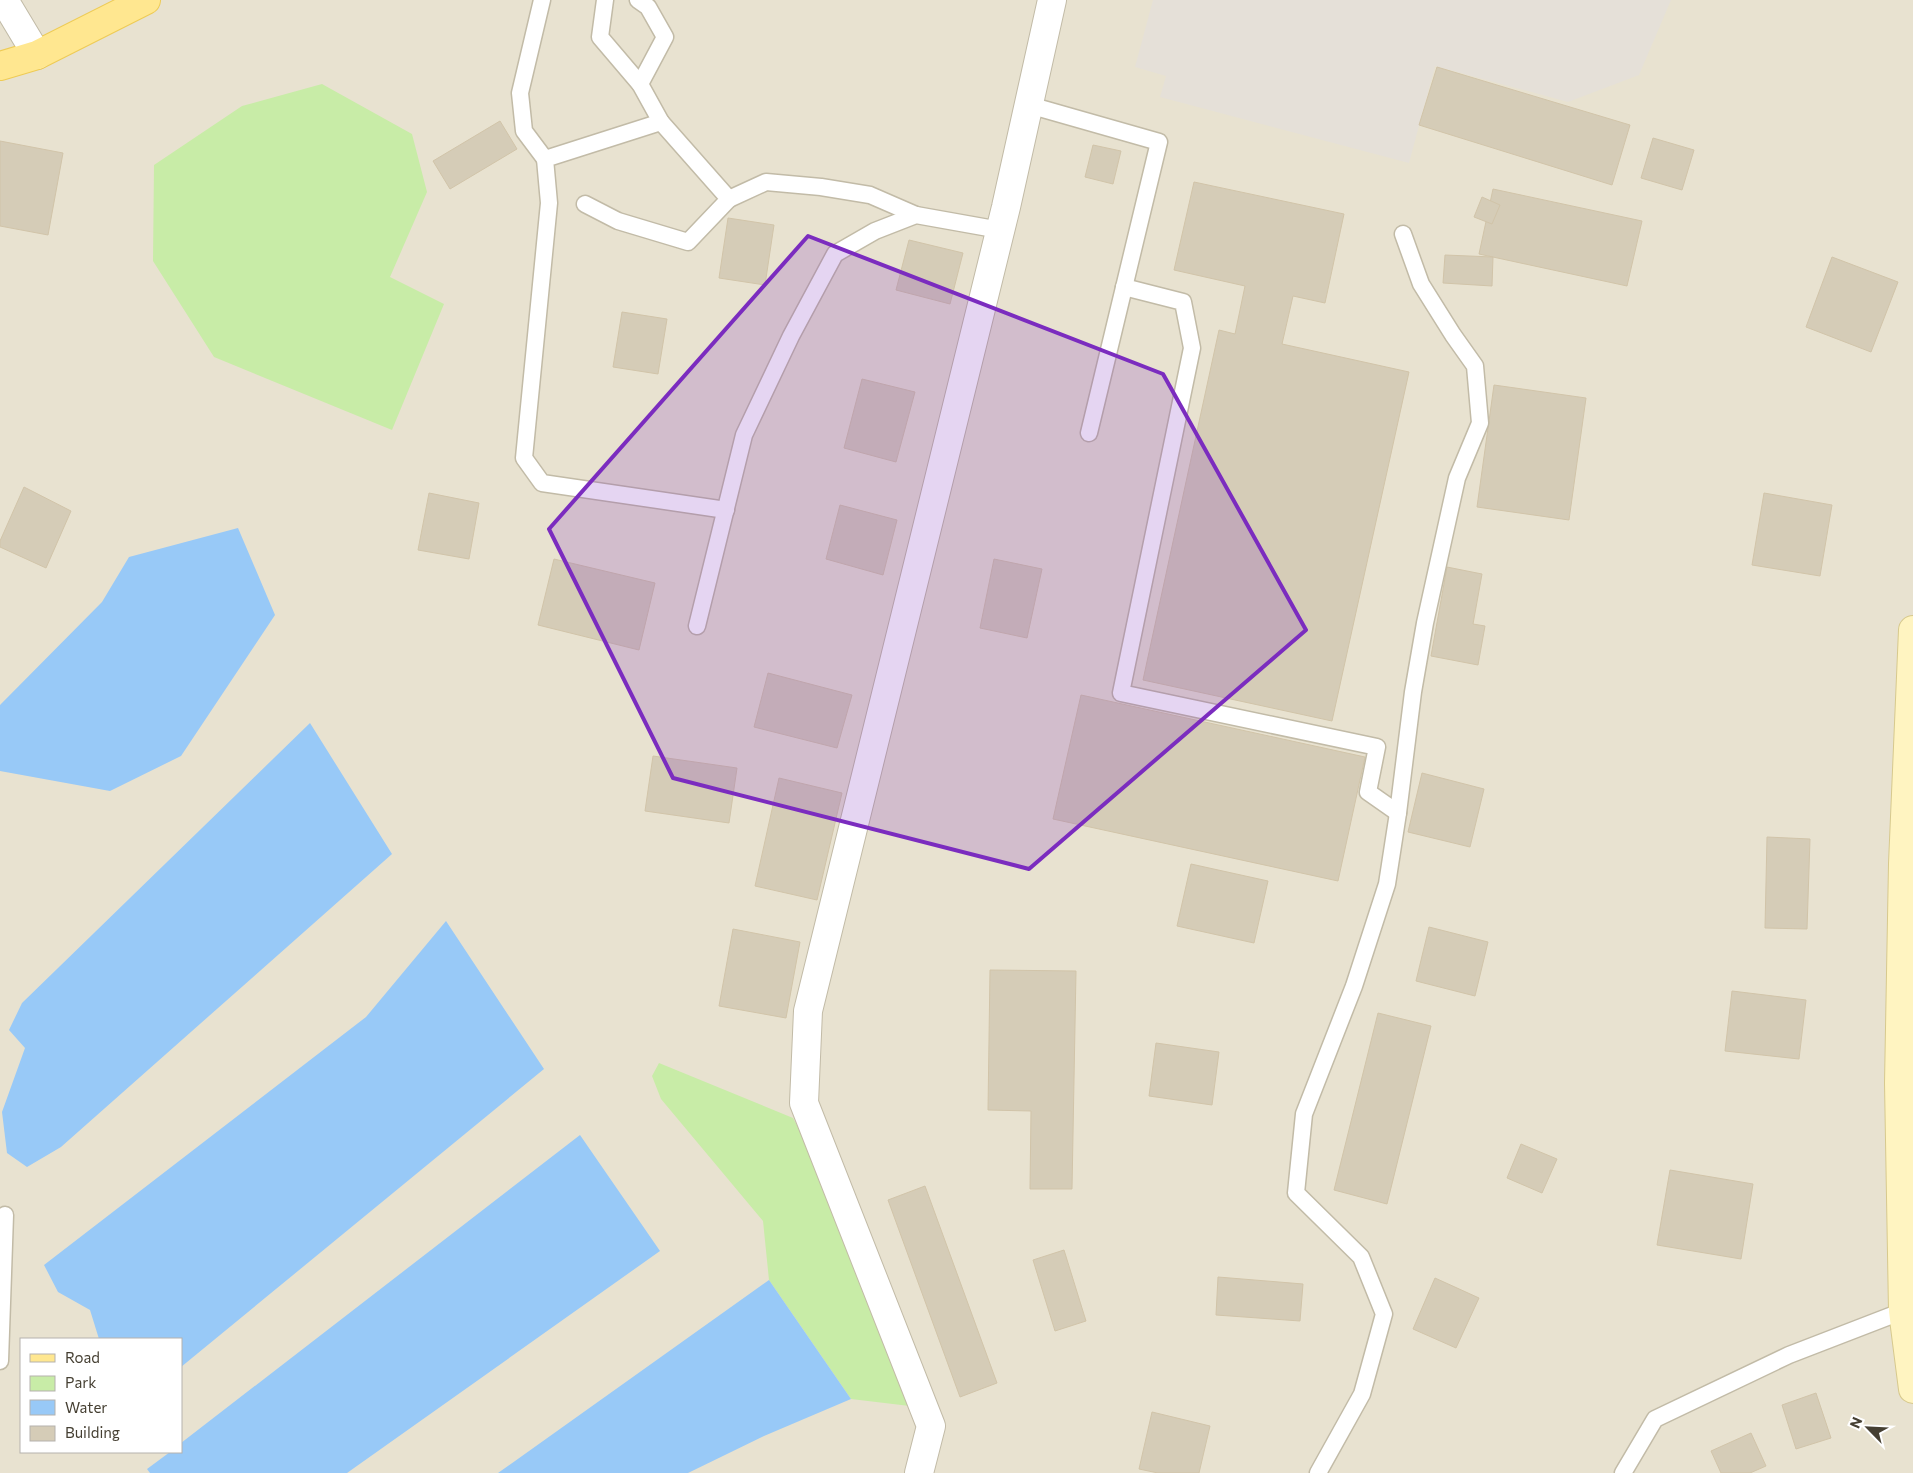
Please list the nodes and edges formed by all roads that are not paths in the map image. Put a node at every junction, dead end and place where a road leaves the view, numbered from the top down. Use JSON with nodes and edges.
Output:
{"nodes":[{"id":1,"x":4,"y":0,"type":"edge"},
{"id":2,"x":146,"y":0,"type":"edge"},
{"id":3,"x":542,"y":0,"type":"edge"},
{"id":4,"x":605,"y":0,"type":"edge"},
{"id":5,"x":638,"y":0,"type":"edge"},
{"id":6,"x":1052,"y":0,"type":"edge"},
{"id":7,"x":37,"y":55,"type":"junction"},
{"id":8,"x":0,"y":66,"type":"edge"},
{"id":9,"x":640,"y":84,"type":"junction"},
{"id":10,"x":1029,"y":105,"type":"junction"},
{"id":11,"x":661,"y":122,"type":"junction"},
{"id":12,"x":545,"y":159,"type":"junction"},
{"id":13,"x":729,"y":199,"type":"junction"},
{"id":14,"x":585,"y":204,"type":"dead end"},
{"id":15,"x":916,"y":215,"type":"junction"},
{"id":16,"x":1000,"y":230,"type":"junction"},
{"id":17,"x":1403,"y":234,"type":"dead end"},
{"id":18,"x":1124,"y":288,"type":"junction"},
{"id":19,"x":1089,"y":432,"type":"dead end"},
{"id":20,"x":726,"y":510,"type":"junction"},
{"id":21,"x":697,"y":626,"type":"dead end"},
{"id":22,"x":1913,"y":630,"type":"edge"},
{"id":23,"x":1398,"y":813,"type":"junction"},
{"id":24,"x":5,"y":1216,"type":"dead end"},
{"id":25,"x":1903,"y":1311,"type":"junction"},
{"id":26,"x":0,"y":1361,"type":"edge"},
{"id":27,"x":1913,"y":1389,"type":"edge"},
{"id":28,"x":918,"y":1473,"type":"edge"},
{"id":29,"x":1318,"y":1473,"type":"edge"},
{"id":30,"x":1623,"y":1473,"type":"edge"}],
"edges":[{"from":1,"to":7,"type":"street"},
{"from":2,"to":7,"type":"main road"},
{"from":3,"to":12,"type":"lane"},
{"from":4,"to":9,"type":"lane"},
{"from":5,"to":9,"type":"lane"},
{"from":6,"to":10,"type":"street"},
{"from":7,"to":8,"type":"main road"},
{"from":9,"to":11,"type":"lane"},
{"from":10,"to":16,"type":"street"},
{"from":10,"to":18,"type":"lane"},
{"from":11,"to":12,"type":"lane"},
{"from":11,"to":13,"type":"lane"},
{"from":12,"to":20,"type":"lane"},
{"from":13,"to":14,"type":"lane"},
{"from":13,"to":15,"type":"lane"},
{"from":15,"to":16,"type":"lane"},
{"from":15,"to":20,"type":"lane"},
{"from":16,"to":28,"type":"street"},
{"from":17,"to":23,"type":"lane"},
{"from":18,"to":19,"type":"lane"},
{"from":18,"to":23,"type":"lane"},
{"from":20,"to":21,"type":"lane"},
{"from":22,"to":25,"type":"main road"},
{"from":23,"to":29,"type":"lane"},
{"from":24,"to":26,"type":"lane"},
{"from":25,"to":27,"type":"main road"},
{"from":25,"to":30,"type":"lane"}]}
